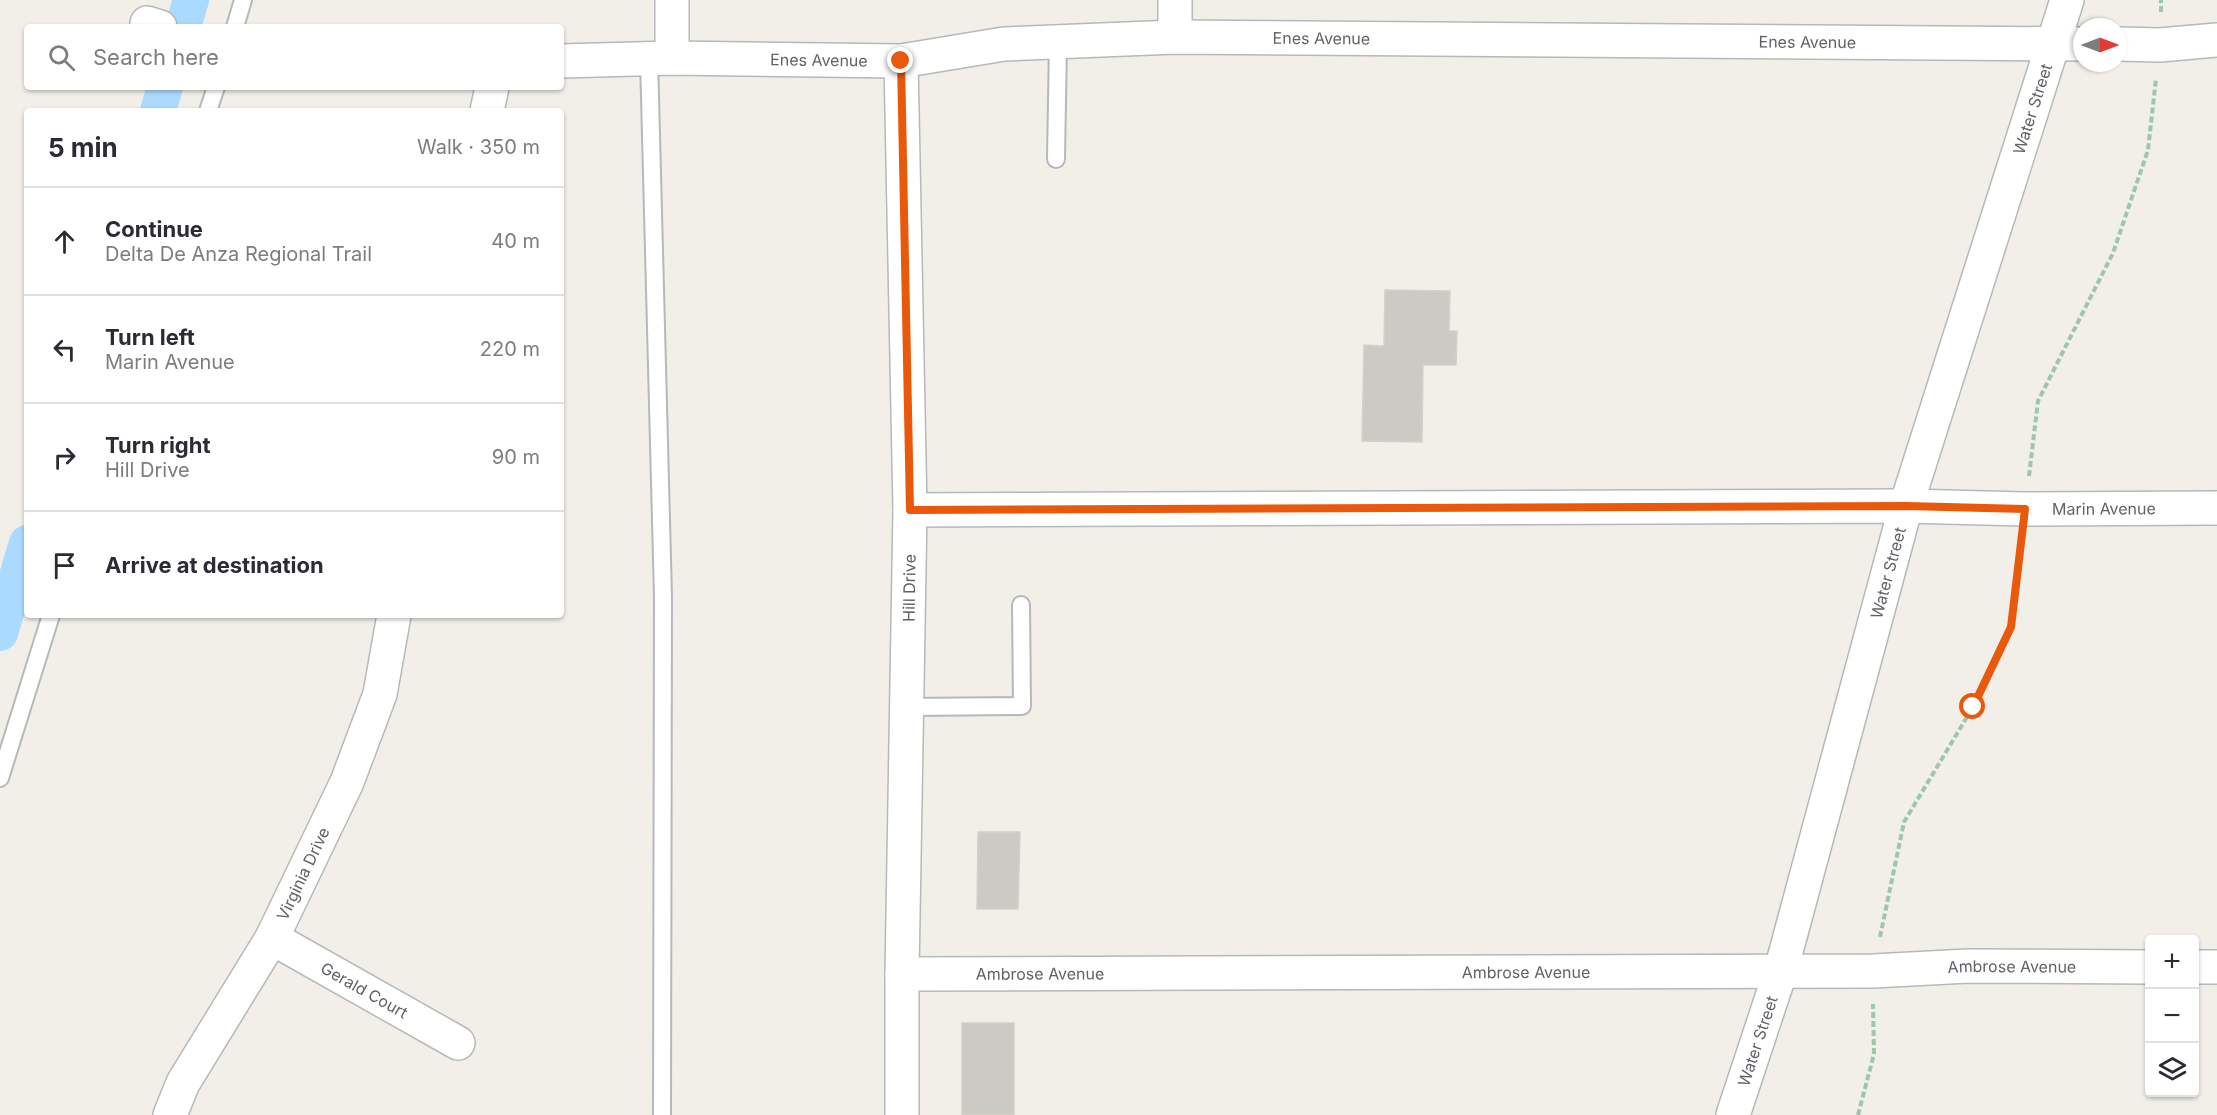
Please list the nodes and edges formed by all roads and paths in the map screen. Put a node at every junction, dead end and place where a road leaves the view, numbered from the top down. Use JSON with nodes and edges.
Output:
{"nodes":[{"id":1,"x":243,"y":0,"type":"edge"},
{"id":2,"x":672,"y":0,"type":"edge"},
{"id":3,"x":1175,"y":0,"type":"edge"},
{"id":4,"x":2067,"y":0,"type":"edge"},
{"id":5,"x":2161,"y":0,"type":"edge"},
{"id":6,"x":236,"y":24,"type":"edge"},
{"id":7,"x":1175,"y":37,"type":"junction"},
{"id":8,"x":2217,"y":40,"type":"edge"},
{"id":9,"x":1058,"y":42,"type":"junction"},
{"id":10,"x":2068,"y":44,"type":"edge"},
{"id":11,"x":2127,"y":44,"type":"edge"},
{"id":12,"x":2160,"y":45,"type":"junction"},
{"id":13,"x":660,"y":58,"type":"junction"},
{"id":14,"x":564,"y":61,"type":"edge"},
{"id":15,"x":901,"y":61,"type":"junction"},
{"id":16,"x":215,"y":90,"type":"edge"},
{"id":17,"x":491,"y":90,"type":"edge"},
{"id":18,"x":209,"y":108,"type":"edge"},
{"id":19,"x":488,"y":108,"type":"edge"},
{"id":20,"x":1056,"y":159,"type":"dead end"},
{"id":21,"x":1906,"y":506,"type":"junction"},
{"id":22,"x":2217,"y":508,"type":"edge"},
{"id":23,"x":2025,"y":509,"type":"junction"},
{"id":24,"x":910,"y":510,"type":"junction"},
{"id":25,"x":1021,"y":605,"type":"dead end"},
{"id":26,"x":50,"y":618,"type":"edge"},
{"id":27,"x":393,"y":618,"type":"edge"},
{"id":28,"x":907,"y":707,"type":"junction"},
{"id":29,"x":0,"y":778,"type":"edge"},
{"id":30,"x":272,"y":939,"type":"junction"},
{"id":31,"x":2145,"y":967,"type":"edge"},
{"id":32,"x":2199,"y":967,"type":"edge"},
{"id":33,"x":2217,"y":967,"type":"edge"},
{"id":34,"x":1781,"y":970,"type":"junction"},
{"id":35,"x":1873,"y":970,"type":"junction"},
{"id":36,"x":902,"y":974,"type":"junction"},
{"id":37,"x":458,"y":1042,"type":"dead end"},
{"id":38,"x":170,"y":1115,"type":"edge"},
{"id":39,"x":662,"y":1115,"type":"edge"},
{"id":40,"x":902,"y":1115,"type":"edge"},
{"id":41,"x":1733,"y":1115,"type":"edge"},
{"id":42,"x":1858,"y":1115,"type":"edge"}],
"edges":[{"from":1,"to":6,"type":"lane"},
{"from":2,"to":13,"type":"street"},
{"from":3,"to":7,"type":"street"},
{"from":4,"to":10,"type":"street","name":"Water Street"},
{"from":5,"to":12,"type":"path"},
{"from":7,"to":9,"type":"street","name":"Enes Avenue"},
{"from":7,"to":10,"type":"street","name":"Enes Avenue"},
{"from":8,"to":12,"type":"street"},
{"from":9,"to":15,"type":"street","name":"Enes Avenue"},
{"from":9,"to":20,"type":"lane"},
{"from":10,"to":21,"type":"street","name":"Water Street"},
{"from":11,"to":12,"type":"street"},
{"from":12,"to":23,"type":"path"},
{"from":13,"to":14,"type":"street","name":"Enes Avenue"},
{"from":13,"to":15,"type":"street","name":"Enes Avenue"},
{"from":13,"to":39,"type":"lane"},
{"from":15,"to":24,"type":"street","name":"Hill Drive"},
{"from":16,"to":18,"type":"lane"},
{"from":17,"to":19,"type":"street"},
{"from":21,"to":23,"type":"street","name":"Marin Avenue"},
{"from":21,"to":24,"type":"street","name":"Marin Avenue"},
{"from":21,"to":34,"type":"street","name":"Water Street"},
{"from":22,"to":23,"type":"street","name":"Marin Avenue"},
{"from":23,"to":35,"type":"path"},
{"from":24,"to":28,"type":"street","name":"Hill Drive"},
{"from":25,"to":28,"type":"lane"},
{"from":26,"to":29,"type":"lane"},
{"from":27,"to":30,"type":"street","name":"Virginia Drive"},
{"from":28,"to":36,"type":"street","name":"Hill Drive"},
{"from":30,"to":37,"type":"street","name":"Gerald Court"},
{"from":30,"to":38,"type":"street","name":"Virginia Drive"},
{"from":31,"to":35,"type":"street","name":"Ambrose Avenue"},
{"from":32,"to":33,"type":"street"},
{"from":34,"to":35,"type":"street","name":"Ambrose Avenue"},
{"from":34,"to":36,"type":"street","name":"Ambrose Avenue"},
{"from":34,"to":41,"type":"street","name":"Water Street"},
{"from":35,"to":42,"type":"path"},
{"from":36,"to":40,"type":"street","name":"Hill Drive"}]}
